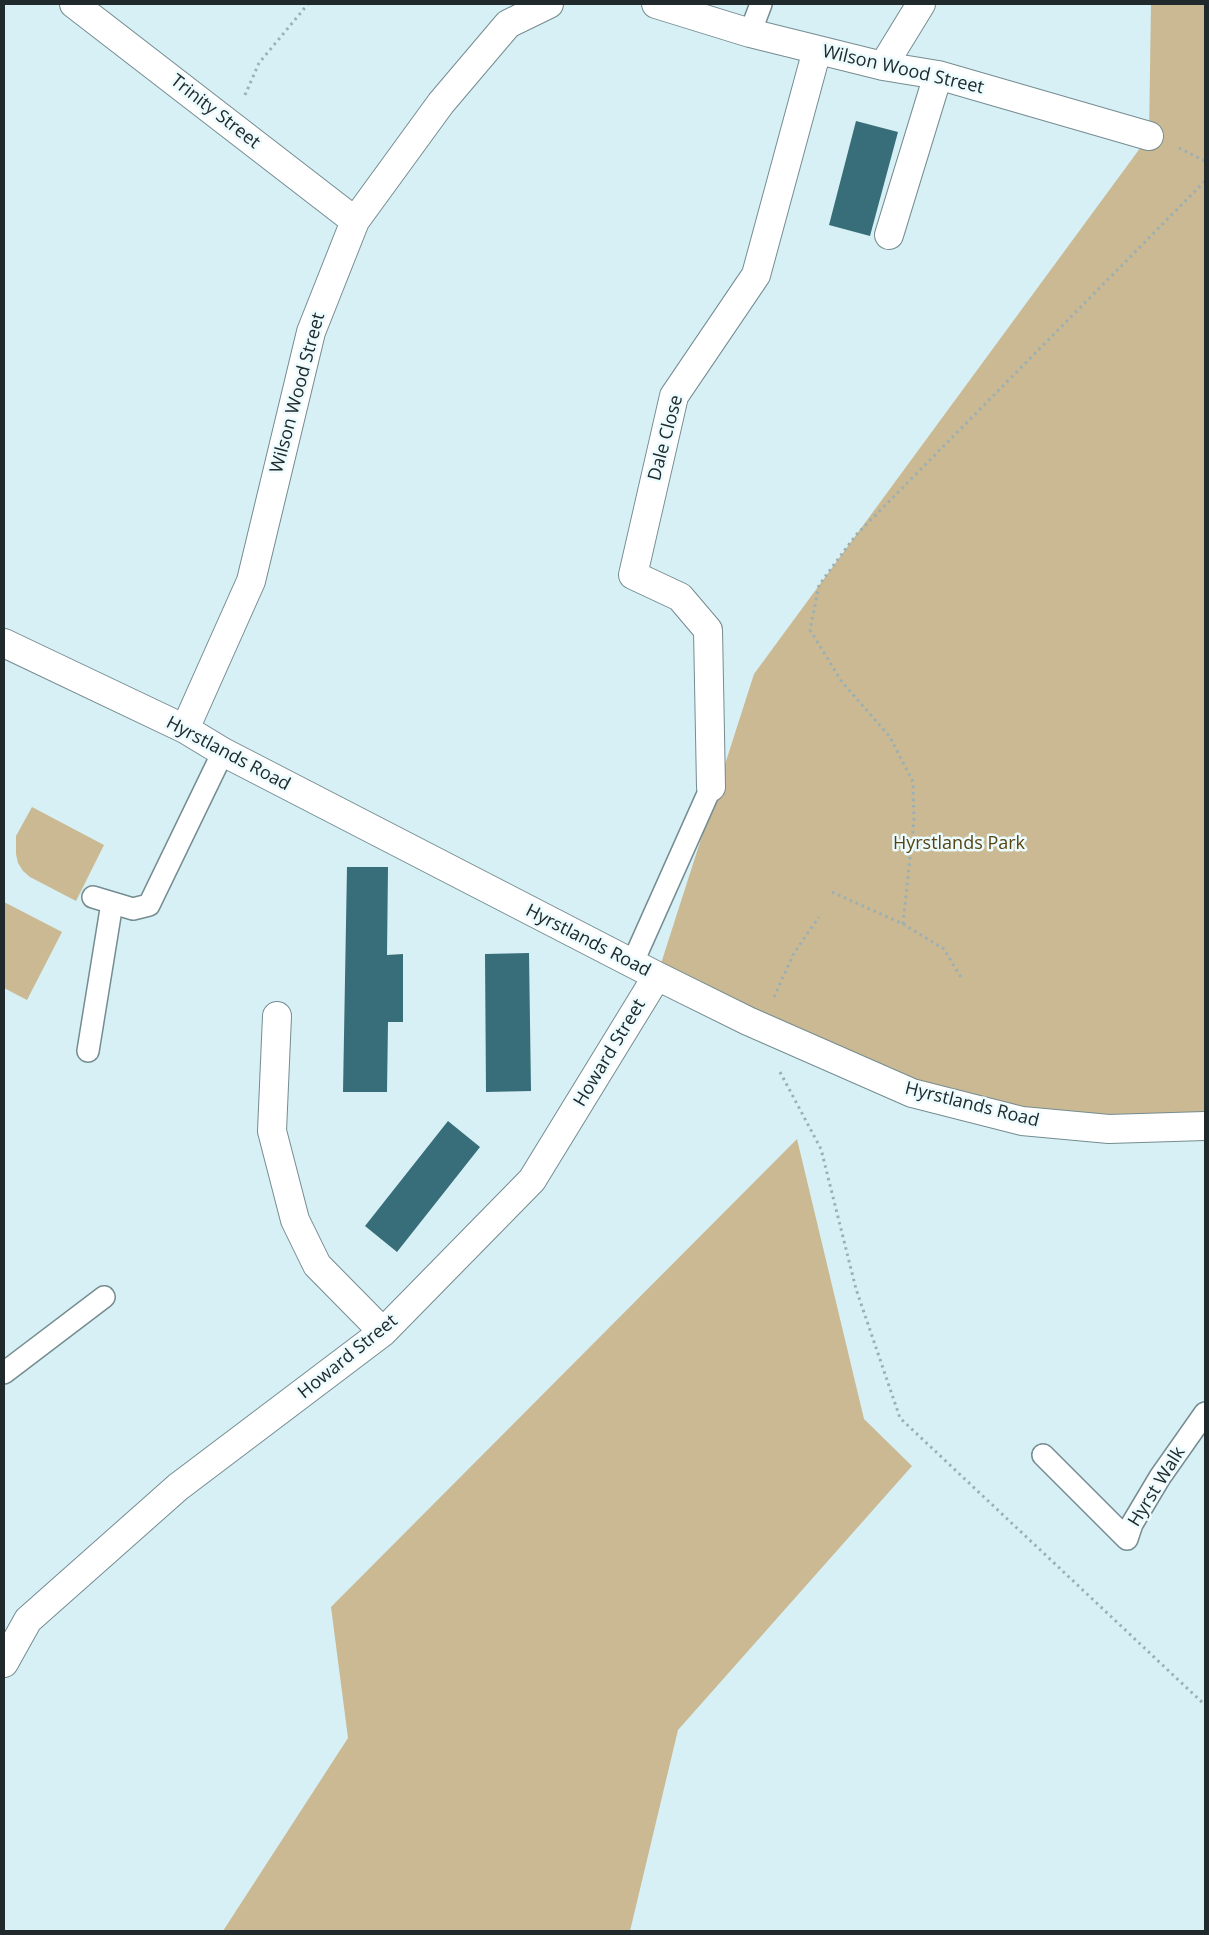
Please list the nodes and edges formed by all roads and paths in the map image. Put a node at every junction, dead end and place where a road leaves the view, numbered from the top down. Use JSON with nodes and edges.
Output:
{"nodes":[{"id":1,"x":74,"y":4,"type":"edge"},
{"id":2,"x":308,"y":4,"type":"edge"},
{"id":3,"x":549,"y":4,"type":"edge"},
{"id":4,"x":656,"y":4,"type":"edge"},
{"id":5,"x":761,"y":4,"type":"edge"},
{"id":6,"x":921,"y":4,"type":"edge"},
{"id":7,"x":750,"y":33,"type":"junction"},
{"id":8,"x":817,"y":50,"type":"junction"},
{"id":9,"x":883,"y":66,"type":"junction"},
{"id":10,"x":938,"y":75,"type":"junction"},
{"id":11,"x":232,"y":126,"type":"junction"},
{"id":12,"x":1149,"y":136,"type":"dead end"},
{"id":13,"x":1205,"y":181,"type":"edge"},
{"id":14,"x":355,"y":222,"type":"junction"},
{"id":15,"x":889,"y":235,"type":"dead end"},
{"id":16,"x":4,"y":643,"type":"edge"},
{"id":17,"x":186,"y":729,"type":"junction"},
{"id":18,"x":223,"y":752,"type":"junction"},
{"id":19,"x":711,"y":787,"type":"joint"},
{"id":20,"x":832,"y":892,"type":"dead end"},
{"id":21,"x":819,"y":917,"type":"dead end"},
{"id":22,"x":903,"y":924,"type":"junction"},
{"id":23,"x":632,"y":964,"type":"junction"},
{"id":24,"x":657,"y":976,"type":"junction"},
{"id":25,"x":962,"y":979,"type":"dead end"},
{"id":26,"x":277,"y":1016,"type":"dead end"},
{"id":27,"x":761,"y":1026,"type":"junction"},
{"id":28,"x":88,"y":1051,"type":"dead end"},
{"id":29,"x":777,"y":1066,"type":"dead end"},
{"id":30,"x":1205,"y":1126,"type":"edge"},
{"id":31,"x":104,"y":1297,"type":"dead end"},
{"id":32,"x":383,"y":1332,"type":"junction"},
{"id":33,"x":4,"y":1373,"type":"edge"},
{"id":34,"x":1205,"y":1413,"type":"edge"},
{"id":35,"x":1043,"y":1455,"type":"dead end"},
{"id":36,"x":4,"y":1663,"type":"edge"},
{"id":37,"x":1205,"y":1705,"type":"edge"}],
"edges":[{"from":1,"to":11,"type":"street","name":"Trinity Street"},
{"from":2,"to":11,"type":"path"},
{"from":3,"to":14,"type":"street","name":"Wilson Wood Street"},
{"from":4,"to":7,"type":"street","name":"Wilson Wood Street"},
{"from":5,"to":7,"type":"lane"},
{"from":6,"to":9,"type":"street"},
{"from":7,"to":8,"type":"street","name":"Wilson Wood Street"},
{"from":8,"to":9,"type":"street","name":"Wilson Wood Street"},
{"from":8,"to":19,"type":"street","name":"Dale Close"},
{"from":9,"to":10,"type":"street","name":"Wilson Wood Street"},
{"from":10,"to":12,"type":"street","name":"Wilson Wood Street"},
{"from":10,"to":15,"type":"street"},
{"from":11,"to":14,"type":"street","name":"Trinity Street"},
{"from":13,"to":22,"type":"path"},
{"from":14,"to":17,"type":"street","name":"Wilson Wood Street"},
{"from":16,"to":17,"type":"street","name":"Hyrstlands Road"},
{"from":17,"to":18,"type":"street","name":"Hyrstlands Road"},
{"from":18,"to":23,"type":"street","name":"Hyrstlands Road"},
{"from":18,"to":28,"type":"lane"},
{"from":19,"to":23,"type":"lane"},
{"from":20,"to":22,"type":"path"},
{"from":21,"to":27,"type":"path"},
{"from":22,"to":25,"type":"path"},
{"from":23,"to":24,"type":"street","name":"Hyrstlands Road"},
{"from":24,"to":27,"type":"street","name":"Hyrstlands Road"},
{"from":24,"to":32,"type":"street","name":"Howard Street"},
{"from":26,"to":32,"type":"street"},
{"from":27,"to":30,"type":"street","name":"Hyrstlands Road"},
{"from":29,"to":37,"type":"path"},
{"from":31,"to":33,"type":"lane"},
{"from":32,"to":36,"type":"street","name":"Howard Street"},
{"from":34,"to":35,"type":"lane","name":"Hyrst Walk"}]}
